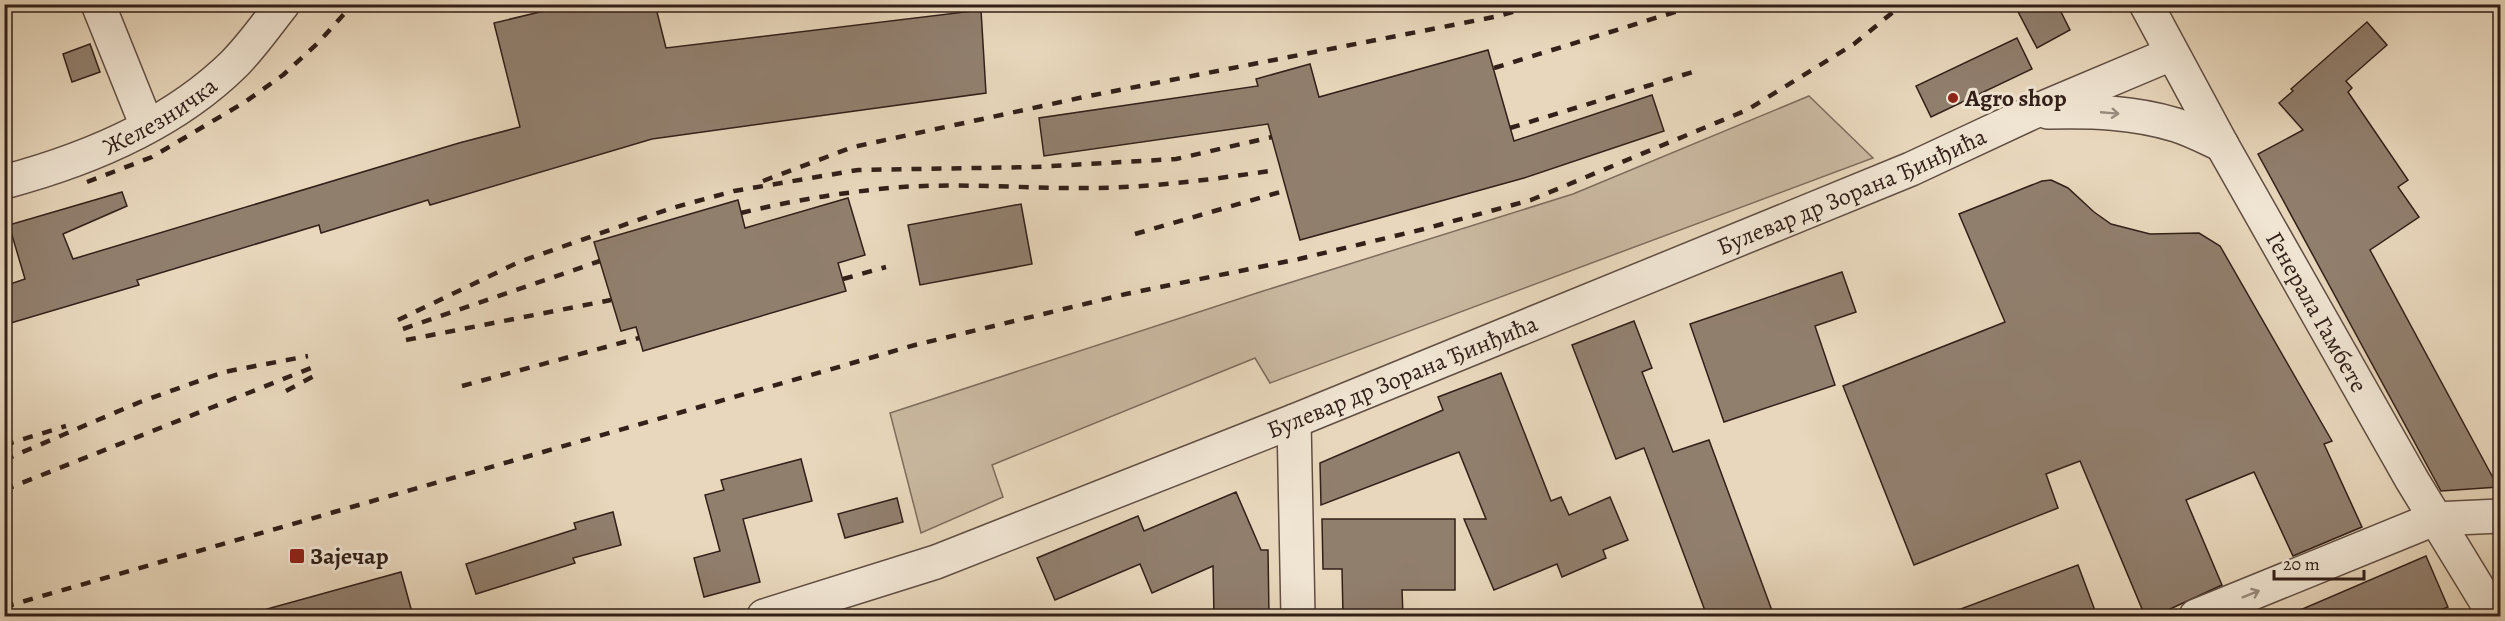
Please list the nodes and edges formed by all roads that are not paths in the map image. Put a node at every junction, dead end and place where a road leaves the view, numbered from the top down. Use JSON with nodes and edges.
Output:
{"nodes":[{"id":1,"x":98,"y":4,"type":"edge"},
{"id":2,"x":283,"y":4,"type":"edge"},
{"id":3,"x":2146,"y":4,"type":"edge"},
{"id":4,"x":2171,"y":54,"type":"junction"},
{"id":5,"x":2031,"y":113,"type":"junction"},
{"id":6,"x":147,"y":126,"type":"junction"},
{"id":7,"x":2222,"y":145,"type":"junction"},
{"id":8,"x":4,"y":182,"type":"edge"},
{"id":9,"x":1294,"y":422,"type":"junction"},
{"id":10,"x":2500,"y":516,"type":"edge"},
{"id":11,"x":2434,"y":519,"type":"junction"},
{"id":12,"x":764,"y":616,"type":"edge"},
{"id":13,"x":1298,"y":616,"type":"edge"},
{"id":14,"x":2196,"y":616,"type":"edge"},
{"id":15,"x":2495,"y":616,"type":"edge"}],
"edges":[{"from":1,"to":6,"type":"street"},
{"from":2,"to":6,"type":"street","name":"Железничка"},
{"from":3,"to":4,"type":"street","name":"Генерала Гамбете"},
{"from":4,"to":5,"type":"street","name":"Булевар др Зорана Ђинђића"},
{"from":4,"to":7,"type":"street","name":"Генерала Гамбете"},
{"from":5,"to":7,"type":"street","name":"Булевар др Зорана Ђинђића","one_way":true},
{"from":5,"to":9,"type":"street","name":"Булевар др Зорана Ђинђића"},
{"from":6,"to":8,"type":"street","name":"Железничка"},
{"from":7,"to":11,"type":"street","name":"Генерала Гамбете"},
{"from":9,"to":12,"type":"street","name":"Булевар др Зорана Ђинђића"},
{"from":9,"to":13,"type":"street"},
{"from":10,"to":11,"type":"street"},
{"from":14,"to":11,"type":"street","one_way":true},
{"from":11,"to":15,"type":"street","name":"Генерала Гамбете"}]}
